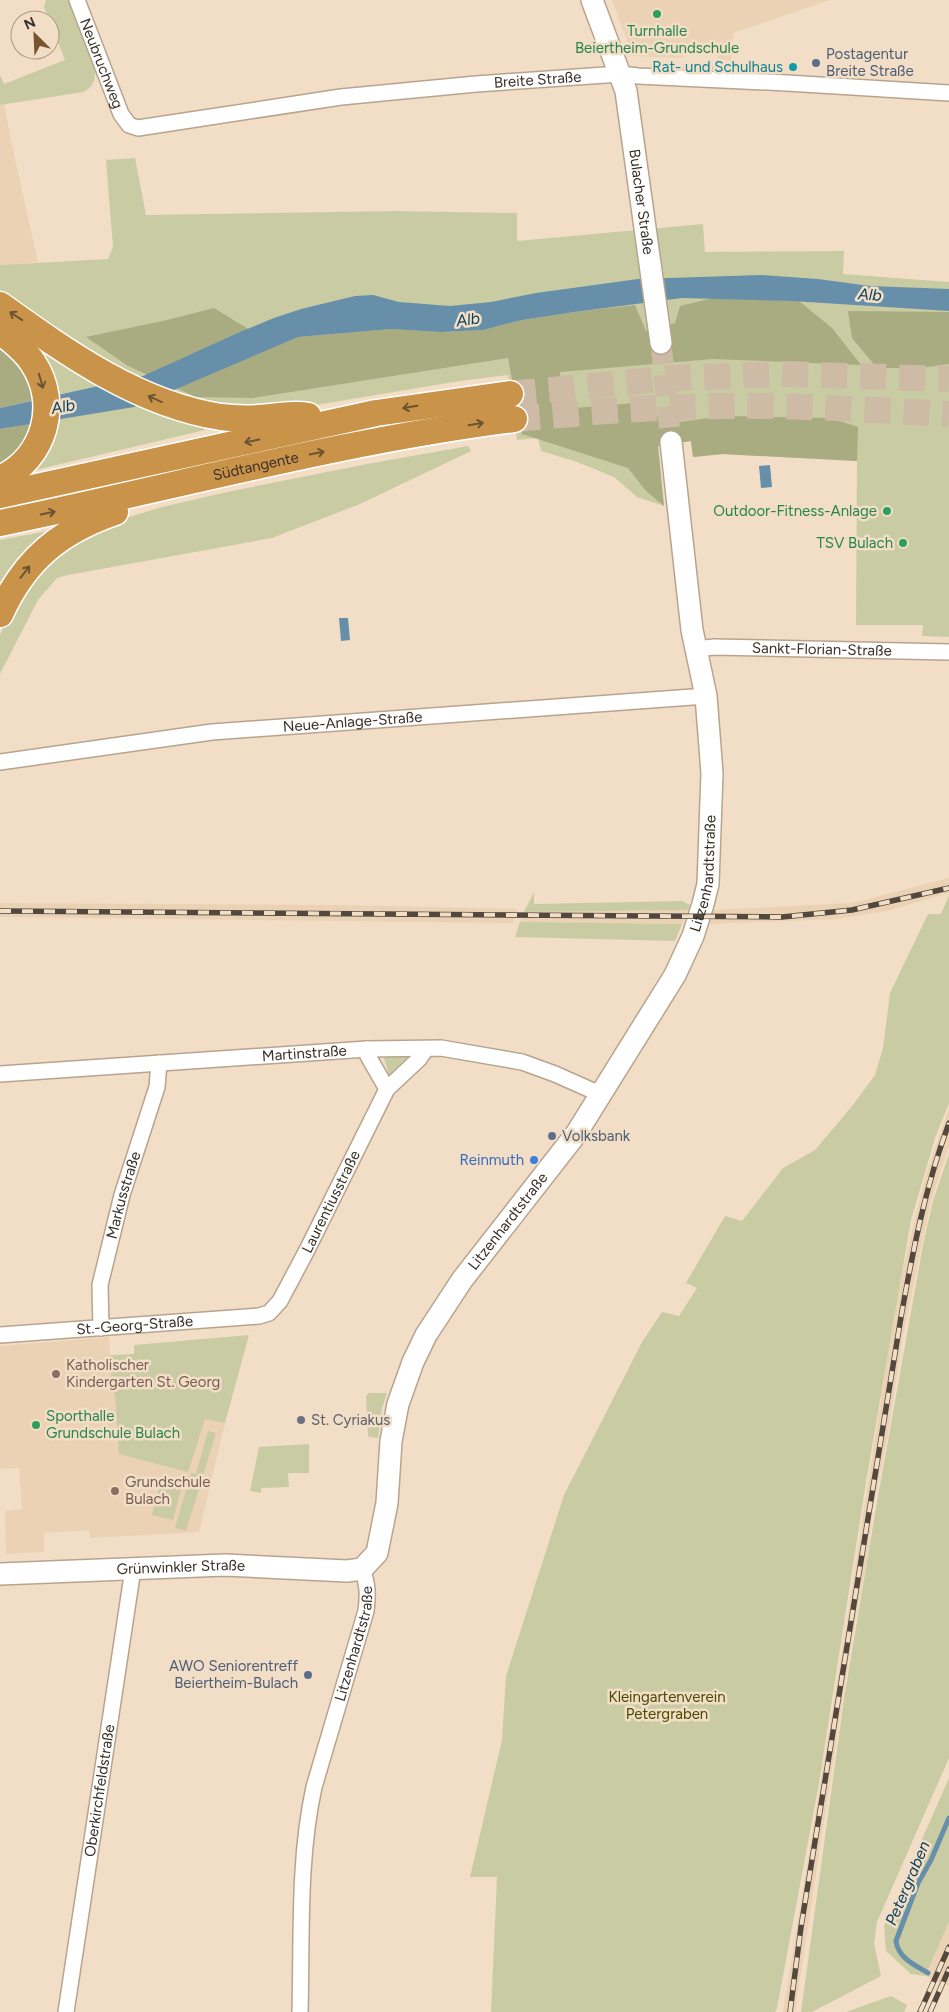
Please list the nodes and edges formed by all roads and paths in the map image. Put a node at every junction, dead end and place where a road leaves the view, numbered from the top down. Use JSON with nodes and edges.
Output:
{"nodes":[{"id":1,"x":78,"y":0,"type":"edge"},
{"id":2,"x":592,"y":0,"type":"edge"},
{"id":3,"x":620,"y":74,"type":"junction"},
{"id":4,"x":949,"y":94,"type":"edge"},
{"id":5,"x":129,"y":125,"type":"joint"},
{"id":6,"x":0,"y":305,"type":"edge"},
{"id":7,"x":0,"y":331,"type":"edge"},
{"id":8,"x":660,"y":336,"type":"tunnel mouth"},
{"id":9,"x":510,"y":394,"type":"tunnel mouth"},
{"id":10,"x":514,"y":419,"type":"tunnel mouth"},
{"id":11,"x":333,"y":422,"type":"junction"},
{"id":12,"x":671,"y":442,"type":"tunnel mouth"},
{"id":13,"x":0,"y":479,"type":"edge"},
{"id":14,"x":160,"y":489,"type":"junction"},
{"id":15,"x":0,"y":495,"type":"edge"},
{"id":16,"x":0,"y":523,"type":"edge"},
{"id":17,"x":0,"y":614,"type":"edge"},
{"id":18,"x":696,"y":649,"type":"junction"},
{"id":19,"x":949,"y":652,"type":"edge"},
{"id":20,"x":706,"y":696,"type":"junction"},
{"id":21,"x":0,"y":762,"type":"edge"},
{"id":22,"x":367,"y":1049,"type":"junction"},
{"id":23,"x":426,"y":1049,"type":"junction"},
{"id":24,"x":159,"y":1063,"type":"junction"},
{"id":25,"x":0,"y":1074,"type":"edge"},
{"id":26,"x":387,"y":1089,"type":"junction"},
{"id":27,"x":600,"y":1094,"type":"junction"},
{"id":28,"x":270,"y":1313,"type":"joint"},
{"id":29,"x":100,"y":1328,"type":"junction"},
{"id":30,"x":0,"y":1335,"type":"edge"},
{"id":31,"x":133,"y":1569,"type":"junction"},
{"id":32,"x":362,"y":1569,"type":"junction"},
{"id":33,"x":0,"y":1574,"type":"edge"},
{"id":34,"x":66,"y":2012,"type":"edge"},
{"id":35,"x":300,"y":2012,"type":"edge"}],
"edges":[{"from":1,"to":5,"type":"street","name":"Neubruchweg"},
{"from":2,"to":3,"type":"street","name":"Bulacher Straße"},
{"from":3,"to":4,"type":"street","name":"Breite Straße"},
{"from":3,"to":5,"type":"street","name":"Breite Straße"},
{"from":3,"to":8,"type":"street","name":"Bulacher Straße"},
{"from":11,"to":6,"type":"highway","one_way":true},
{"from":7,"to":13,"type":"highway","one_way":true},
{"from":9,"to":11,"type":"highway","name":"Südtangente","one_way":true},
{"from":14,"to":10,"type":"highway","name":"Südtangente","one_way":true},
{"from":11,"to":15,"type":"highway","name":"Südtangente","one_way":true},
{"from":12,"to":18,"type":"street","name":"Litzenhardtstraße"},
{"from":16,"to":14,"type":"highway","name":"Südtangente","one_way":true},
{"from":17,"to":14,"type":"highway","one_way":true},
{"from":18,"to":19,"type":"street","name":"Sankt-Florian-Straße"},
{"from":18,"to":20,"type":"street","name":"Litzenhardtstraße"},
{"from":20,"to":21,"type":"street","name":"Neue-Anlage-Straße"},
{"from":20,"to":27,"type":"street","name":"Litzenhardtstraße"},
{"from":22,"to":23,"type":"street","name":"Martinstraße"},
{"from":22,"to":24,"type":"street","name":"Martinstraße"},
{"from":22,"to":26,"type":"street"},
{"from":23,"to":26,"type":"street","name":"Laurentiusstraße"},
{"from":23,"to":27,"type":"street","name":"Martinstraße"},
{"from":24,"to":25,"type":"street","name":"Martinstraße"},
{"from":24,"to":29,"type":"street","name":"Markusstraße"},
{"from":26,"to":28,"type":"street","name":"Laurentiusstraße"},
{"from":27,"to":32,"type":"street","name":"Litzenhardtstraße"},
{"from":28,"to":29,"type":"street","name":"St.-Georg-Straße"},
{"from":29,"to":30,"type":"street","name":"St.-Georg-Straße"},
{"from":31,"to":32,"type":"street","name":"Grünwinkler Straße"},
{"from":31,"to":33,"type":"street","name":"Grünwinkler Straße"},
{"from":31,"to":34,"type":"street","name":"Oberkirchfeldstraße"},
{"from":32,"to":35,"type":"street","name":"Litzenhardtstraße"}]}
